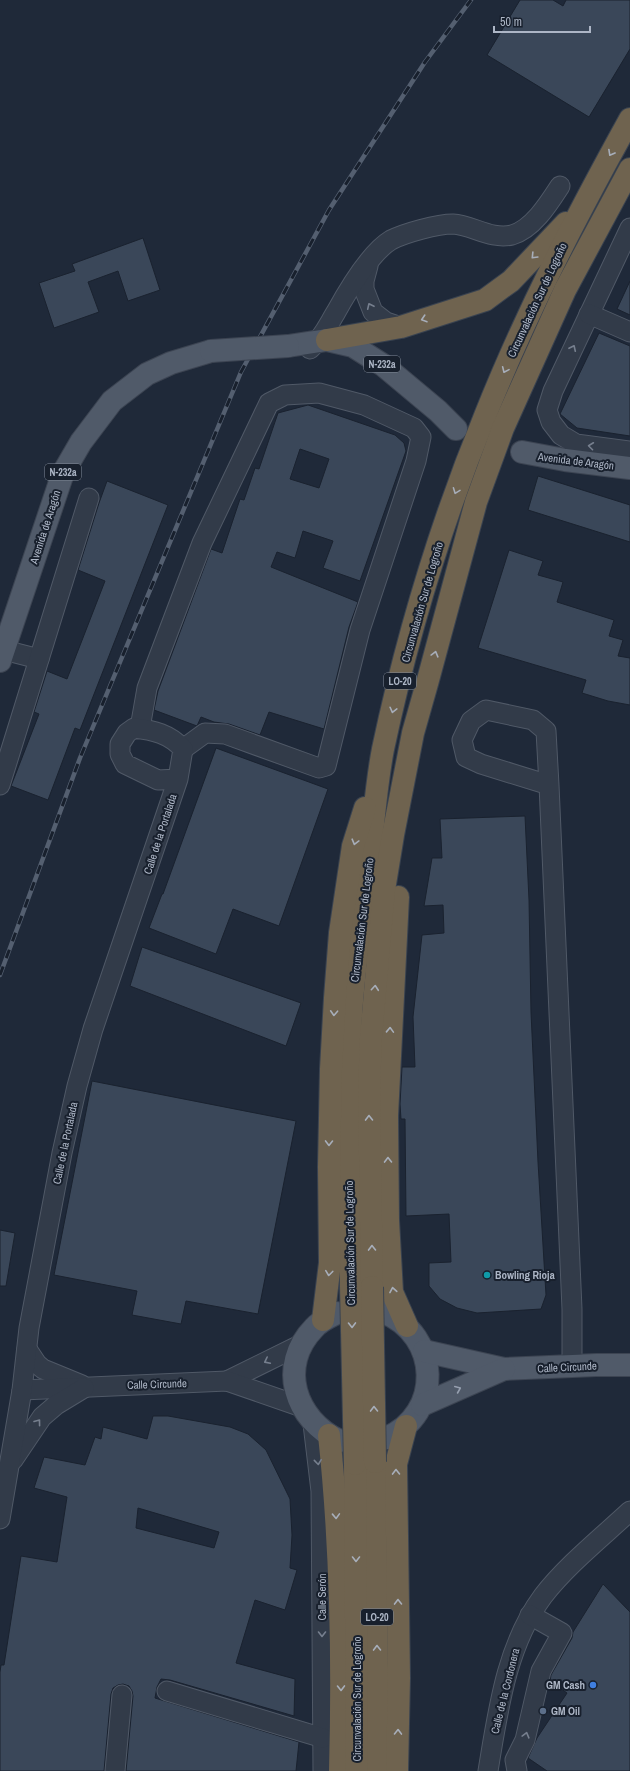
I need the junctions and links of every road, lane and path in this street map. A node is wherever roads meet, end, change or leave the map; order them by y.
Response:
1 (630, 119) edge
2 (630, 169) edge
3 (560, 186) dead end
4 (581, 208) junction
5 (630, 228) edge
6 (370, 260) junction
7 (589, 314) junction
8 (401, 327) junction
9 (630, 332) edge
10 (318, 344) junction
11 (425, 412) junction
12 (420, 435) junction
13 (630, 450) edge
14 (522, 452) dead end
15 (630, 468) edge
16 (89, 498) dead end
17 (3, 648) edge
18 (39, 659) junction
19 (428, 680) junction
20 (140, 728) junction
21 (6, 748) edge
22 (183, 749) junction
23 (383, 752) junction
24 (178, 779) junction
25 (0, 785) edge
26 (549, 785) junction
27 (383, 1312) dead end
28 (330, 1317) joint
29 (407, 1326) junction
30 (302, 1344) junction
31 (27, 1349) junction
32 (424, 1351) junction
33 (630, 1365) edge
34 (572, 1366) junction
35 (504, 1370) junction
36 (227, 1381) junction
37 (87, 1387) junction
38 (22, 1390) junction
39 (422, 1404) junction
40 (406, 1426) junction
41 (321, 1427) junction
42 (386, 1438) dead end
43 (365, 1463) junction
44 (9, 1467) junction
45 (630, 1511) edge
46 (0, 1518) edge
47 (530, 1615) junction
48 (167, 1691) dead end
49 (122, 1695) dead end
50 (323, 1738) junction
51 (115, 1771) edge
52 (323, 1771) edge
53 (340, 1771) edge
54 (357, 1771) edge
55 (378, 1771) edge
56 (397, 1771) edge
57 (488, 1771) edge
58 (517, 1771) edge

1 -> 4 highway, Circunvalación Sur de Logroño / LO-20
19 -> 2 highway, Circunvalación Sur de Logroño / LO-20
3 - 6 street
4 -> 8 highway
4 -> 23 highway, Circunvalación Sur de Logroño / LO-20
5 - 7 street
8 -> 6 street
6 - 10 street
7 - 9 street
13 -> 7 street
8 - 10 highway
10 - 11 main road, Avenida de Aragón / N-232a
10 - 11 main road, Avenida de Aragón / N-232a
10 - 17 main road, Avenida de Aragón / N-232a, bridge
11 - 12 street
12 - 20 street
12 - 22 street
14 - 15 main road, Avenida de Aragón
16 - 18 street
17 - 18 street
18 - 21 street
29 -> 19 highway
43 -> 19 highway, Circunvalación Sur de Logroño / LO-20, bridge
20 - 22 street
20 - 24 street, Calle de la Portalada
21 - 25 street
22 - 24 street, Calle de la Portalada
23 -> 28 highway
23 -> 43 highway, Circunvalación Sur de Logroño / LO-20, bridge
24 - 31 street, Calle de la Portalada
26 - 26 street
26 - 34 street
27 - 29 main road
28 - 30 main road
29 - 32 main road
30 -> 36 street, Calle Circunde
30 - 41 main road
31 - 37 street, Calle Circunde
31 - 38 street, Calle de la Portalada
32 - 35 main road, Calle Circunde
32 - 39 main road
33 - 34 main road, Calle Circunde
34 - 35 main road, Calle Circunde
39 -> 35 main road, Calle Circunde
36 - 37 street, Calle Circunde
36 - 41 street, Calle Circunde
37 - 38 street, Calle Circunde
44 -> 37 street, Calle Circunde
38 - 44 street, Calle de la Portalada
39 - 40 main road
40 - 42 main road
56 -> 40 highway
41 -> 50 street, Calle Serón
41 -> 53 highway
43 -> 54 highway, Circunvalación Sur de Logroño / LO-20
55 -> 43 highway, Circunvalación Sur de Logroño / LO-20
44 - 46 street, Calle de la Portalada
45 - 47 street, Calle de la Cordonera
47 - 57 street, Calle de la Cordonera
58 -> 47 street
48 - 50 street
49 - 51 street
50 - 52 street, Calle Serón

